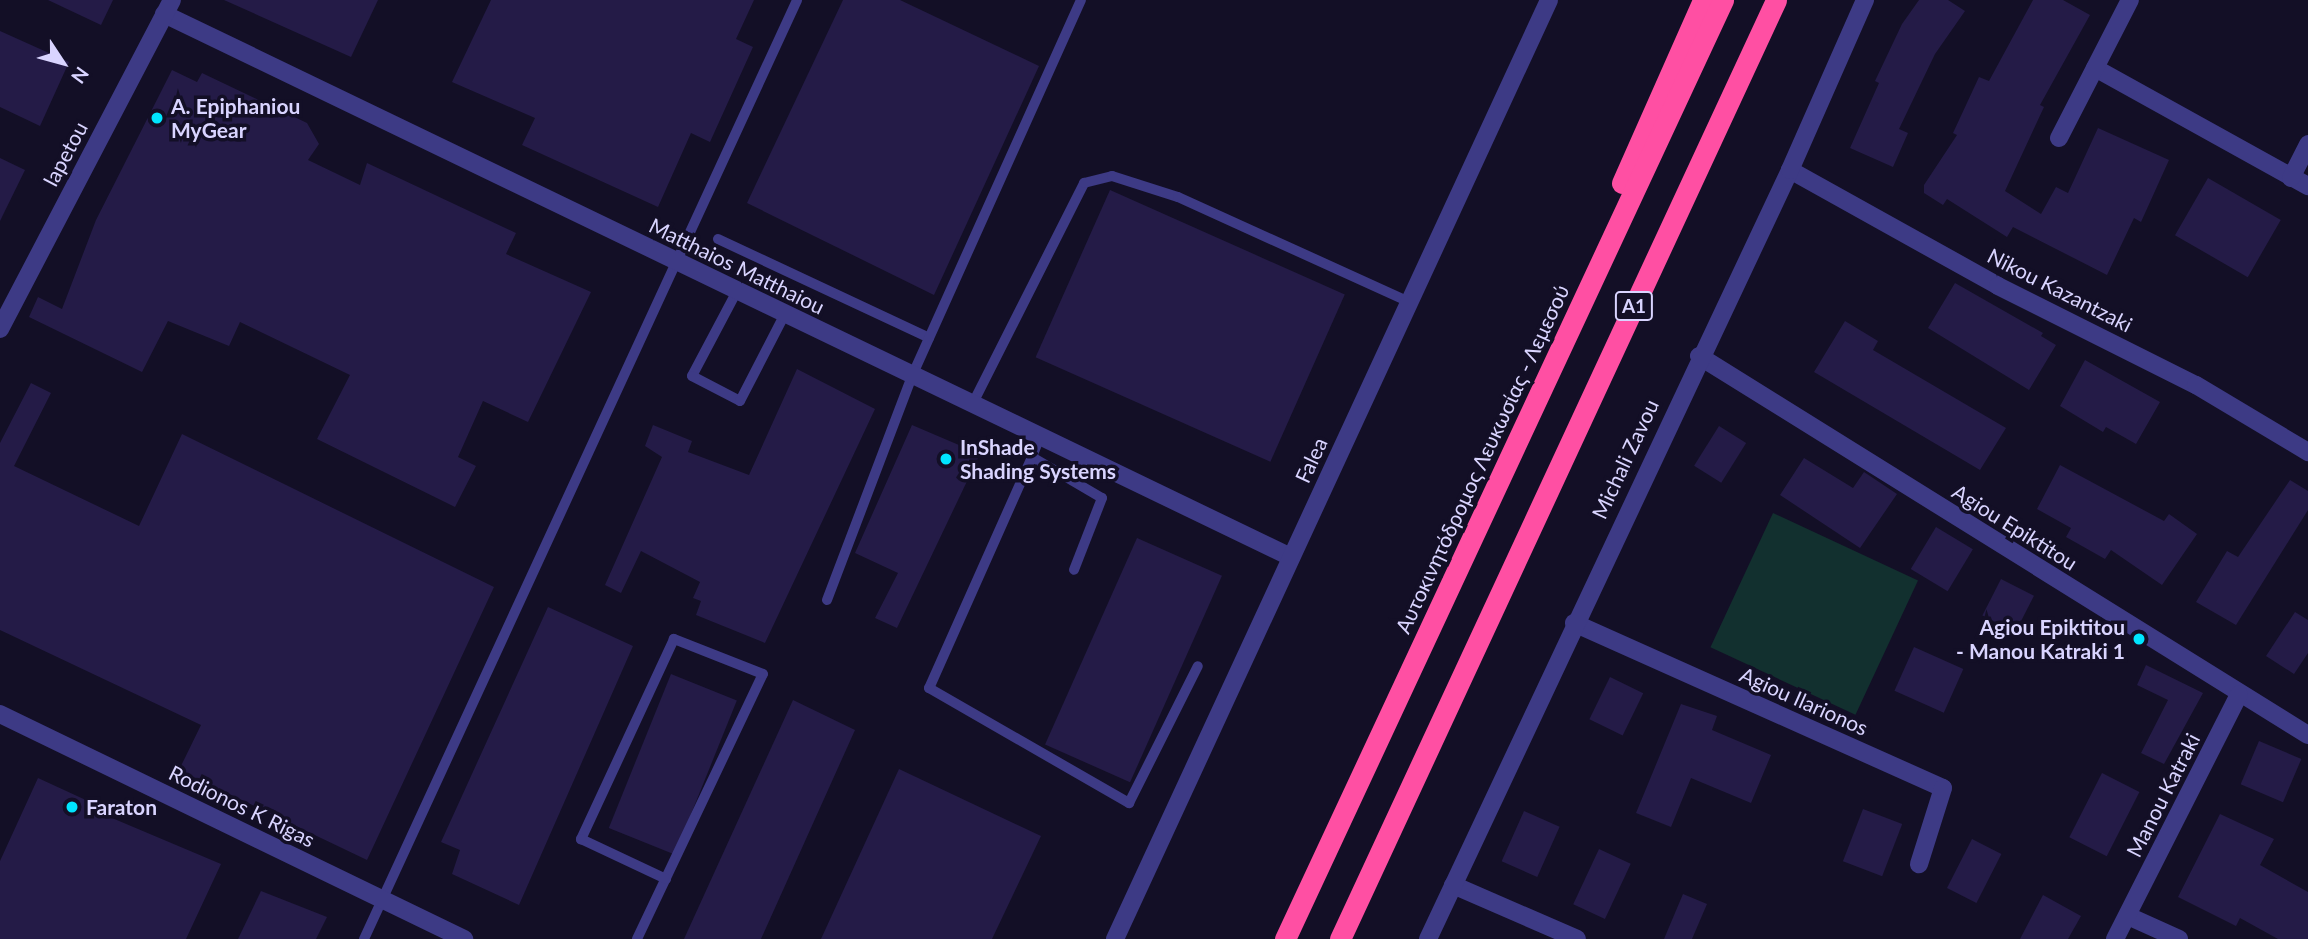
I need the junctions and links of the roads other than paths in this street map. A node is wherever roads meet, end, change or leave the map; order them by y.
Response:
1 (797, 0) edge
2 (1082, 0) edge
3 (1549, 0) edge
4 (1703, 0) edge
5 (1723, 0) edge
6 (1776, 0) edge
7 (1865, 0) edge
8 (2130, 0) edge
9 (168, 7) edge
10 (2095, 68) junction
11 (2059, 138) dead end
12 (2308, 144) edge
13 (1790, 170) junction
14 (2291, 178) junction
15 (2308, 186) edge
16 (718, 239) dead end
17 (678, 262) junction
18 (737, 291) junction
19 (1409, 302) junction
20 (785, 314) junction
21 (0, 329) edge
22 (929, 338) junction
23 (1699, 356) junction
24 (912, 376) junction
25 (972, 405) junction
26 (1525, 425) junction
27 (1040, 437) junction
28 (2308, 452) edge
29 (1032, 457) junction
30 (1291, 557) junction
31 (1074, 570) dead end
32 (827, 600) dead end
33 (1574, 623) junction
34 (1198, 666) dead end
35 (2239, 695) junction
36 (0, 715) edge
37 (2308, 735) edge
38 (1919, 864) dead end
39 (666, 879) junction
40 (1453, 885) junction
41 (383, 900) junction
42 (2128, 916) junction
43 (364, 939) edge
44 (464, 939) edge
45 (637, 939) edge
46 (1115, 939) edge
47 (1285, 939) edge
48 (1340, 939) edge
49 (1428, 939) edge
50 (1577, 939) edge
51 (2115, 939) edge
52 (2179, 939) edge

1 - 17 lane
2 - 22 lane
3 - 19 street, Falea
4 - 26 highway
5 - 26 highway, Αυτοκινητόδρομος Λευκωσίας - Λεμεσού / A1
6 - 48 highway, A1
7 - 13 street, Michali Zavou
8 - 10 street
9 - 17 street, Matthaios Matthaiou
9 - 21 street, Iapetou
10 - 11 street
10 - 14 street
12 - 14 street
13 - 23 street, Michali Zavou
13 - 28 street, Nikou Kazantzaki
14 - 15 street
16 - 22 lane
17 - 18 street, Matthaios Matthaiou
17 - 41 lane
18 - 20 street, Matthaios Matthaiou
18 - 20 lane
19 - 25 lane
19 - 30 street, Falea
20 - 24 street, Matthaios Matthaiou
22 - 24 lane
23 - 33 street, Michali Zavou
23 - 35 street, Agiou Epiktitou
24 - 25 street, Matthaios Matthaiou
24 - 32 lane
25 - 27 street, Matthaios Matthaiou
26 - 47 highway, Αυτοκινητόδρομος Λευκωσίας - Λεμεσού / A1
27 - 29 lane
27 - 30 street, Matthaios Matthaiou
29 - 31 lane
29 - 34 lane
30 - 46 street, Falea
33 - 38 street, Agiou Ilarionos
33 - 40 street, Michali Zavou
35 - 37 street, Agiou Epiktitou
35 - 42 street, Manou Katraki
36 - 41 street, Rodionos K Rigas
39 - 39 lane
39 - 45 lane
40 - 49 street, Michali Zavou
40 - 50 street
41 - 43 lane
41 - 44 street, Rodionos K Rigas
42 - 51 street, Manou Katraki
42 - 52 street

